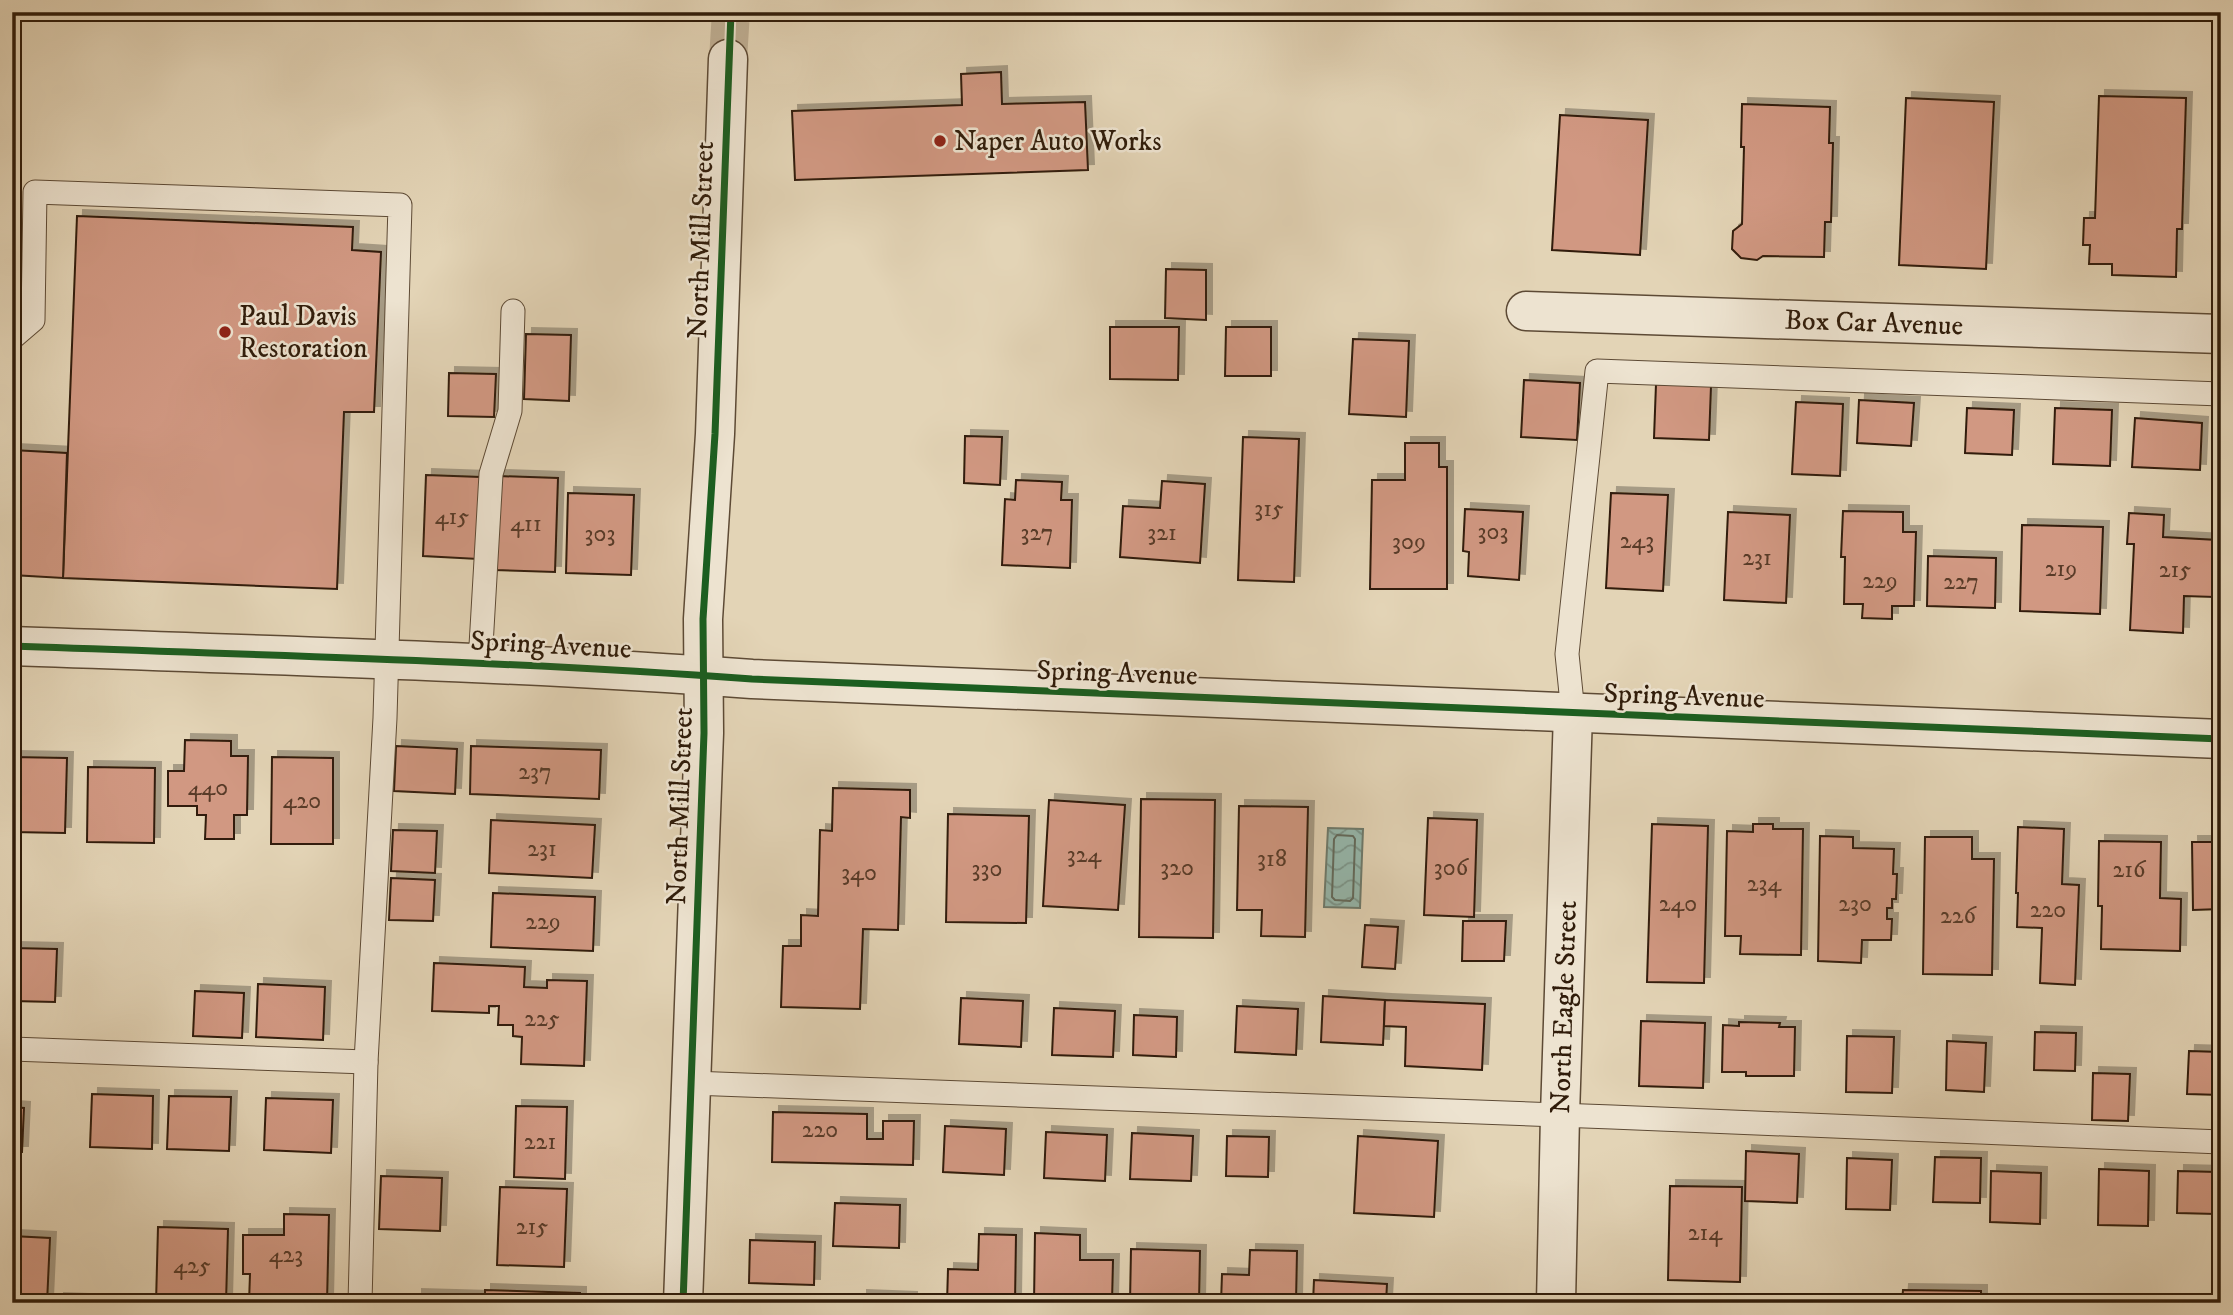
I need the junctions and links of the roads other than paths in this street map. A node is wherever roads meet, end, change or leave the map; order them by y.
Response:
1 (728, 60) tunnel mouth
2 (513, 311) dead end
3 (1526, 312) dead end
4 (2221, 334) edge
5 (12, 338) edge
6 (2221, 394) edge
7 (12, 646) edge
8 (387, 660) junction
9 (480, 663) junction
10 (704, 675) junction
11 (1573, 713) junction
12 (2221, 739) edge
13 (12, 1049) edge
14 (366, 1062) junction
15 (692, 1083) junction
16 (1560, 1115) junction
17 (2221, 1142) edge
18 (359, 1303) edge
19 (684, 1303) edge
20 (1556, 1303) edge

1 - 10 street, North Mill Street
2 - 9 lane
3 - 4 street, Box Car Avenue
5 - 8 lane
6 - 11 lane
7 - 8 street, Spring Avenue
8 - 9 street, Spring Avenue
8 - 14 lane
9 - 10 street, Spring Avenue
10 - 11 street, Spring Avenue
10 - 15 street, North Mill Street
11 - 12 street, Spring Avenue
11 - 16 street, North Eagle Street
13 - 14 lane
14 - 18 lane
15 - 16 lane
15 - 19 street, North Mill Street
16 - 17 lane
16 - 20 street, North Eagle Street

